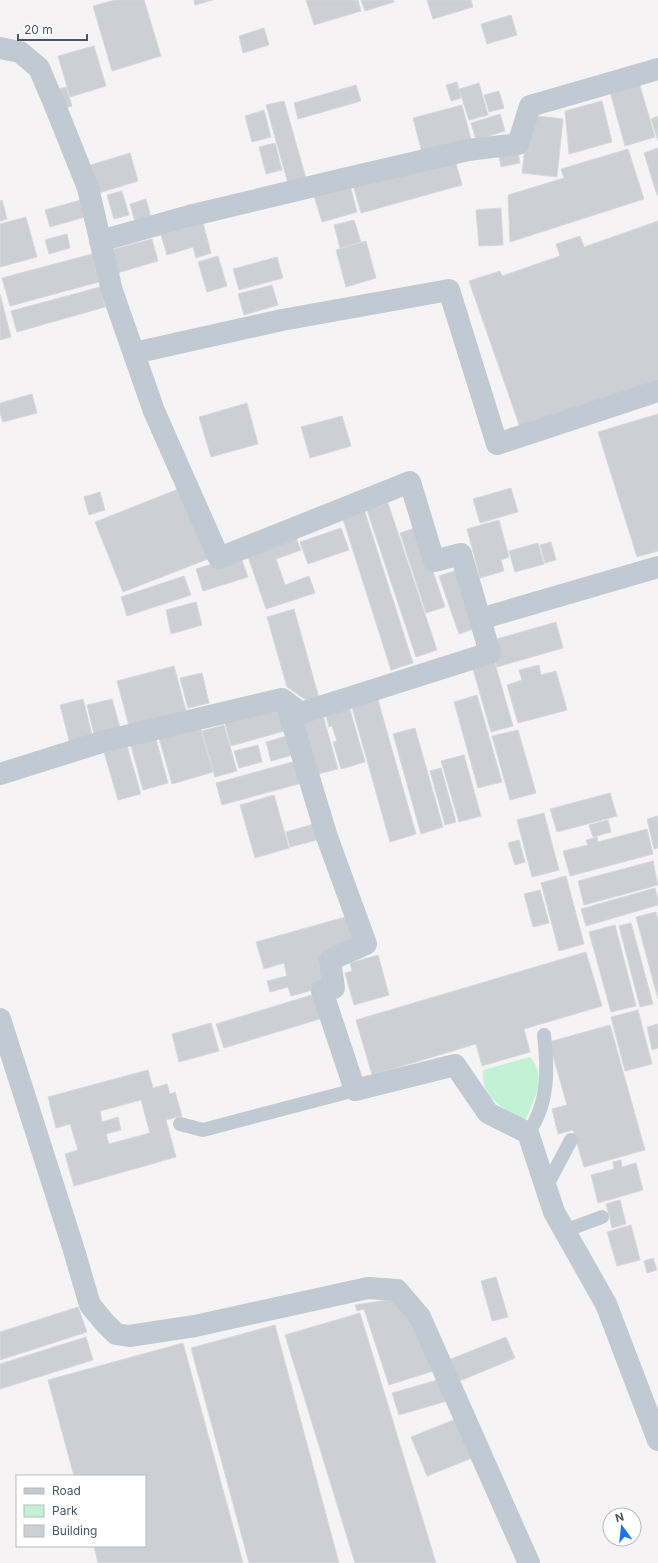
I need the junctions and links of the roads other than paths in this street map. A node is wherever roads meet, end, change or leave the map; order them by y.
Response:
1 (2, 43) edge
2 (658, 69) edge
3 (100, 241) junction
4 (134, 354) junction
5 (658, 391) edge
6 (658, 567) edge
7 (480, 619) junction
8 (286, 702) junction
9 (0, 774) edge
10 (0, 1019) edge
11 (544, 1035) dead end
12 (355, 1090) junction
13 (180, 1124) dead end
14 (528, 1133) junction
15 (571, 1140) dead end
16 (546, 1187) junction
17 (602, 1217) dead end
18 (564, 1231) junction
19 (658, 1440) edge
20 (530, 1563) edge

1 - 3 street
2 - 3 street
3 - 4 street
4 - 5 street
4 - 7 street
6 - 7 street
7 - 8 street
8 - 9 street
8 - 12 street
10 - 20 street
11 - 14 lane
12 - 13 lane
12 - 14 street
14 - 16 street
15 - 16 lane
16 - 18 street
17 - 18 lane
18 - 19 street

